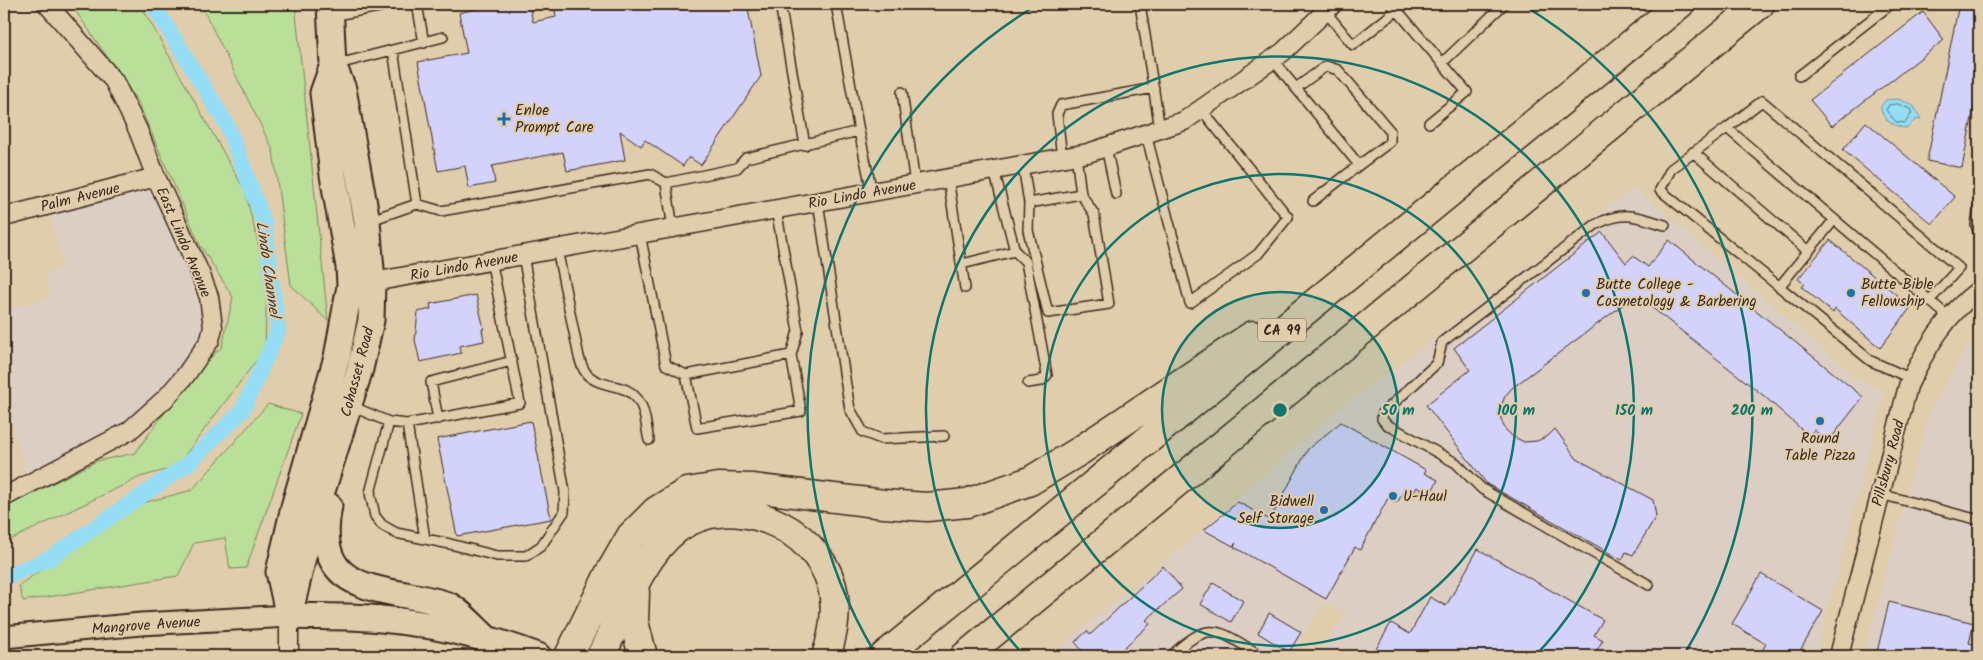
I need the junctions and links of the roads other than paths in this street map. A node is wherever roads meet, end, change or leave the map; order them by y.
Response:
1 (47, 4) edge
2 (395, 4) edge
3 (417, 4) edge
4 (780, 4) edge
5 (836, 4) edge
6 (1140, 4) edge
7 (1504, 4) edge
8 (1680, 4) edge
9 (1760, 4) edge
10 (1891, 4) edge
11 (1394, 7) edge
12 (1329, 8) edge
13 (331, 10) edge
14 (443, 37) dead end
15 (424, 43) junction
16 (393, 50) junction
17 (1272, 59) junction
18 (1442, 63) junction
19 (334, 65) junction
20 (1799, 76) dead end
21 (1154, 88) junction
22 (1296, 88) junction
23 (902, 92) dead end
24 (1201, 109) junction
25 (1429, 123) dead end
26 (1728, 128) junction
27 (859, 131) junction
28 (1153, 131) junction
29 (805, 145) junction
30 (1106, 147) junction
31 (1693, 152) junction
32 (1069, 156) junction
33 (1023, 165) junction
34 (1359, 165) junction
35 (994, 170) junction
36 (156, 176) junction
37 (948, 178) junction
38 (666, 183) junction
39 (915, 184) junction
40 (872, 192) junction
41 (1081, 194) junction
42 (1116, 194) dead end
43 (1313, 201) dead end
44 (818, 202) junction
45 (1029, 202) junction
46 (417, 204) junction
47 (1979, 206) edge
48 (776, 209) junction
49 (4, 217) edge
50 (1834, 220) junction
51 (367, 221) junction
52 (1665, 225) dead end
53 (673, 228) junction
54 (640, 234) junction
55 (1979, 235) edge
56 (557, 249) junction
57 (1015, 251) junction
58 (1808, 251) junction
59 (523, 255) junction
60 (492, 260) junction
61 (962, 264) junction
62 (1040, 276) junction
63 (1030, 278) junction
64 (361, 284) junction
65 (1778, 286) junction
66 (966, 288) dead end
67 (1979, 290) edge
68 (1929, 301) junction
69 (1300, 316) junction
70 (1950, 318) junction
71 (791, 355) junction
72 (512, 361) junction
73 (686, 375) junction
74 (1912, 379) junction
75 (1028, 383) dead end
76 (350, 406) junction
77 (438, 419) junction
78 (389, 422) junction
79 (407, 424) junction
80 (944, 436) dead end
81 (649, 440) dead end
82 (334, 451) junction
83 (1880, 494) junction
84 (4, 496) edge
85 (1979, 520) edge
86 (425, 539) junction
87 (1649, 585) dead end
88 (635, 586) junction
89 (1022, 610) junction
90 (289, 616) junction
91 (4, 637) edge
92 (485, 637) junction
93 (290, 656) edge
94 (538, 656) edge
95 (569, 656) edge
96 (601, 656) edge
97 (644, 656) edge
98 (826, 656) edge
99 (884, 656) edge
100 (965, 656) edge
101 (984, 656) edge
102 (1171, 656) edge
103 (1262, 656) edge
104 (1839, 656) edge

1 - 36 street, East Lindo Avenue
2 - 13 lane
3 - 15 lane
4 - 29 lane
5 - 27 lane
6 - 21 lane
7 - 18 lane
8 - 69 highway, CA 99
9 - 89 highway
10 - 20 lane
11 - 12 lane
11 - 18 lane
12 - 17 street, Rio Lindo Avenue
13 - 19 main road, Cohasset Road
14 - 15 lane
15 - 16 lane
16 - 19 lane
16 - 46 lane
17 - 22 lane
17 - 24 street, Rio Lindo Avenue
18 - 25 lane
19 - 51 main road, Cohasset Road
19 - 64 main road, Cohasset Road
21 - 28 lane
21 - 32 lane
22 - 34 lane
22 - 34 lane
23 - 39 lane
24 - 28 street, Rio Lindo Avenue
24 - 28 lane
26 - 31 lane
26 - 50 lane
26 - 68 lane
27 - 29 lane
27 - 40 lane
28 - 30 street, Rio Lindo Avenue
29 - 38 lane
30 - 32 street, Rio Lindo Avenue
30 - 42 lane
31 - 58 lane
31 - 65 lane
32 - 33 street, Rio Lindo Avenue
32 - 41 lane
33 - 35 street, Rio Lindo Avenue
33 - 45 lane
34 - 43 lane
35 - 37 street, Rio Lindo Avenue
35 - 57 lane
36 - 49 street, Palm Avenue
36 - 84 street, East Lindo Avenue
37 - 39 street, Rio Lindo Avenue
37 - 61 lane
38 - 46 lane
38 - 53 lane
39 - 40 street, Rio Lindo Avenue
40 - 44 street, Rio Lindo Avenue
41 - 45 lane
41 - 62 lane
44 - 48 street, Rio Lindo Avenue
44 - 80 lane
45 - 62 lane
46 - 51 lane
47 - 55 lane
48 - 53 street, Rio Lindo Avenue
48 - 71 lane
50 - 58 lane
50 - 68 lane
51 - 64 main road, Cohasset Road
52 - 87 lane
53 - 54 street, Rio Lindo Avenue
54 - 56 street, Rio Lindo Avenue
54 - 73 lane
56 - 59 street, Rio Lindo Avenue
56 - 81 lane
57 - 61 lane
57 - 63 lane
58 - 65 lane
59 - 60 street, Rio Lindo Avenue
59 - 86 lane
60 - 64 street, Rio Lindo Avenue
60 - 72 lane
61 - 66 lane
62 - 63 lane
63 - 75 lane
64 - 76 main road, Cohasset Road
64 - 90 main road, Cohasset Road
65 - 74 lane
67 - 70 street, Pillsbury Road
68 - 70 lane
69 - 95 highway
69 - 99 highway, CA 99
70 - 74 street, Pillsbury Road
71 - 73 lane
71 - 73 lane
72 - 77 lane
72 - 77 lane
74 - 83 street, Pillsbury Road
76 - 78 lane
76 - 82 main road, Cohasset Road
77 - 79 lane
78 - 79 lane
78 - 86 lane
79 - 86 lane
82 - 90 main road, Cohasset Road
82 - 92 main road
83 - 85 lane
83 - 104 street, Pillsbury Road
88 - 96 highway
88 - 97 highway
88 - 98 highway
89 - 100 highway
89 - 101 highway
90 - 91 street, Mangrove Avenue
90 - 92 main road
90 - 93 street
92 - 94 main road
102 - 103 lane

